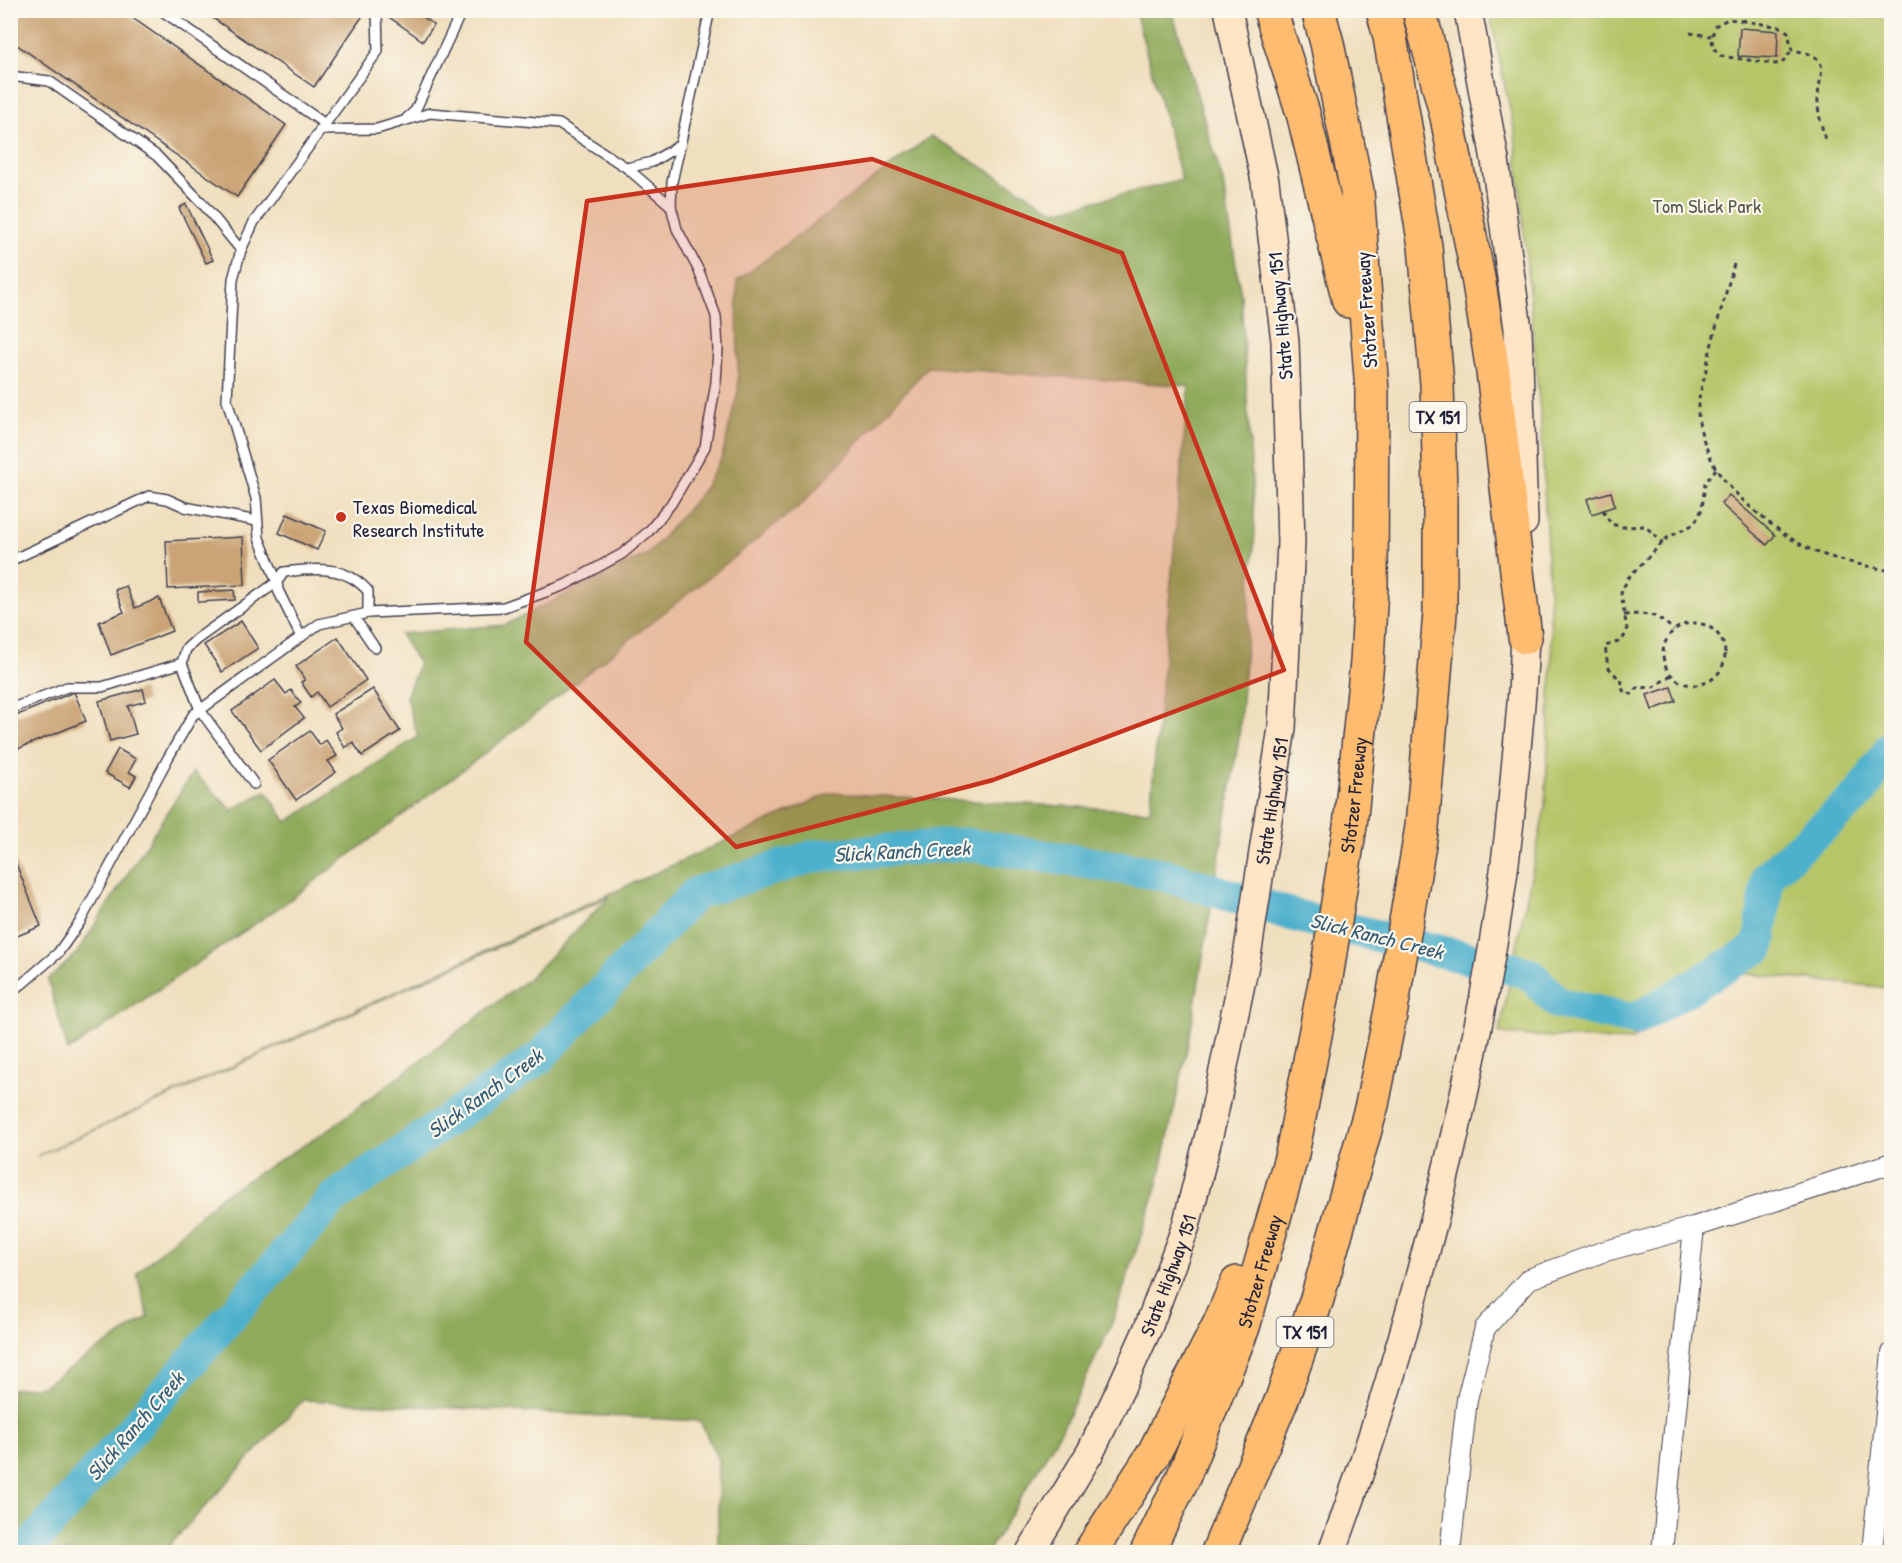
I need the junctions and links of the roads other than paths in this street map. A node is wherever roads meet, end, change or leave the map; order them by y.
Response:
1 (161, 10) edge
2 (377, 10) edge
3 (462, 10) edge
4 (710, 10) edge
5 (1228, 10) edge
6 (1270, 10) edge
7 (1318, 10) edge
8 (1383, 10) edge
9 (1419, 10) edge
10 (1468, 10) edge
11 (10, 76) edge
12 (400, 123) junction
13 (323, 127) junction
14 (680, 145) junction
15 (627, 168) junction
16 (671, 206) junction
17 (241, 250) junction
18 (1372, 391) junction
19 (258, 521) junction
20 (10, 561) edge
21 (277, 582) junction
22 (368, 613) junction
23 (354, 616) junction
24 (301, 637) junction
25 (1525, 637) junction
26 (375, 648) dead end
27 (182, 663) junction
28 (10, 709) edge
29 (200, 710) junction
30 (254, 784) dead end
31 (10, 992) edge
32 (1292, 1154) junction
33 (1892, 1162) edge
34 (1694, 1227) junction
35 (1892, 1353) edge
36 (1030, 1552) edge
37 (1090, 1552) edge
38 (1147, 1552) edge
39 (1218, 1552) edge
40 (1332, 1552) edge
41 (1450, 1552) edge
42 (1662, 1552) edge
43 (1872, 1552) edge

1 - 13 lane
2 - 13 lane
3 - 12 lane
4 - 14 lane
5 - 36 main road, State Highway 151
6 - 18 highway
7 - 18 highway, Stotzer Freeway / TX 151
8 - 39 highway, TX 151
9 - 25 highway
10 - 25 main road
11 - 17 lane
12 - 13 lane
12 - 15 lane
13 - 17 lane
14 - 15 lane
14 - 16 lane
15 - 16 lane
16 - 22 lane
17 - 19 lane
18 - 32 highway, Stotzer Freeway / TX 151
19 - 20 lane
19 - 21 lane
21 - 22 lane
21 - 24 lane
21 - 27 lane
22 - 23 lane
23 - 24 lane
23 - 26 lane
24 - 29 lane
25 - 40 main road
27 - 28 lane
27 - 29 lane
29 - 30 lane
29 - 31 lane
32 - 37 highway
32 - 38 highway, Stotzer Freeway / TX 151
33 - 34 street
34 - 41 street
34 - 42 street
35 - 43 street

